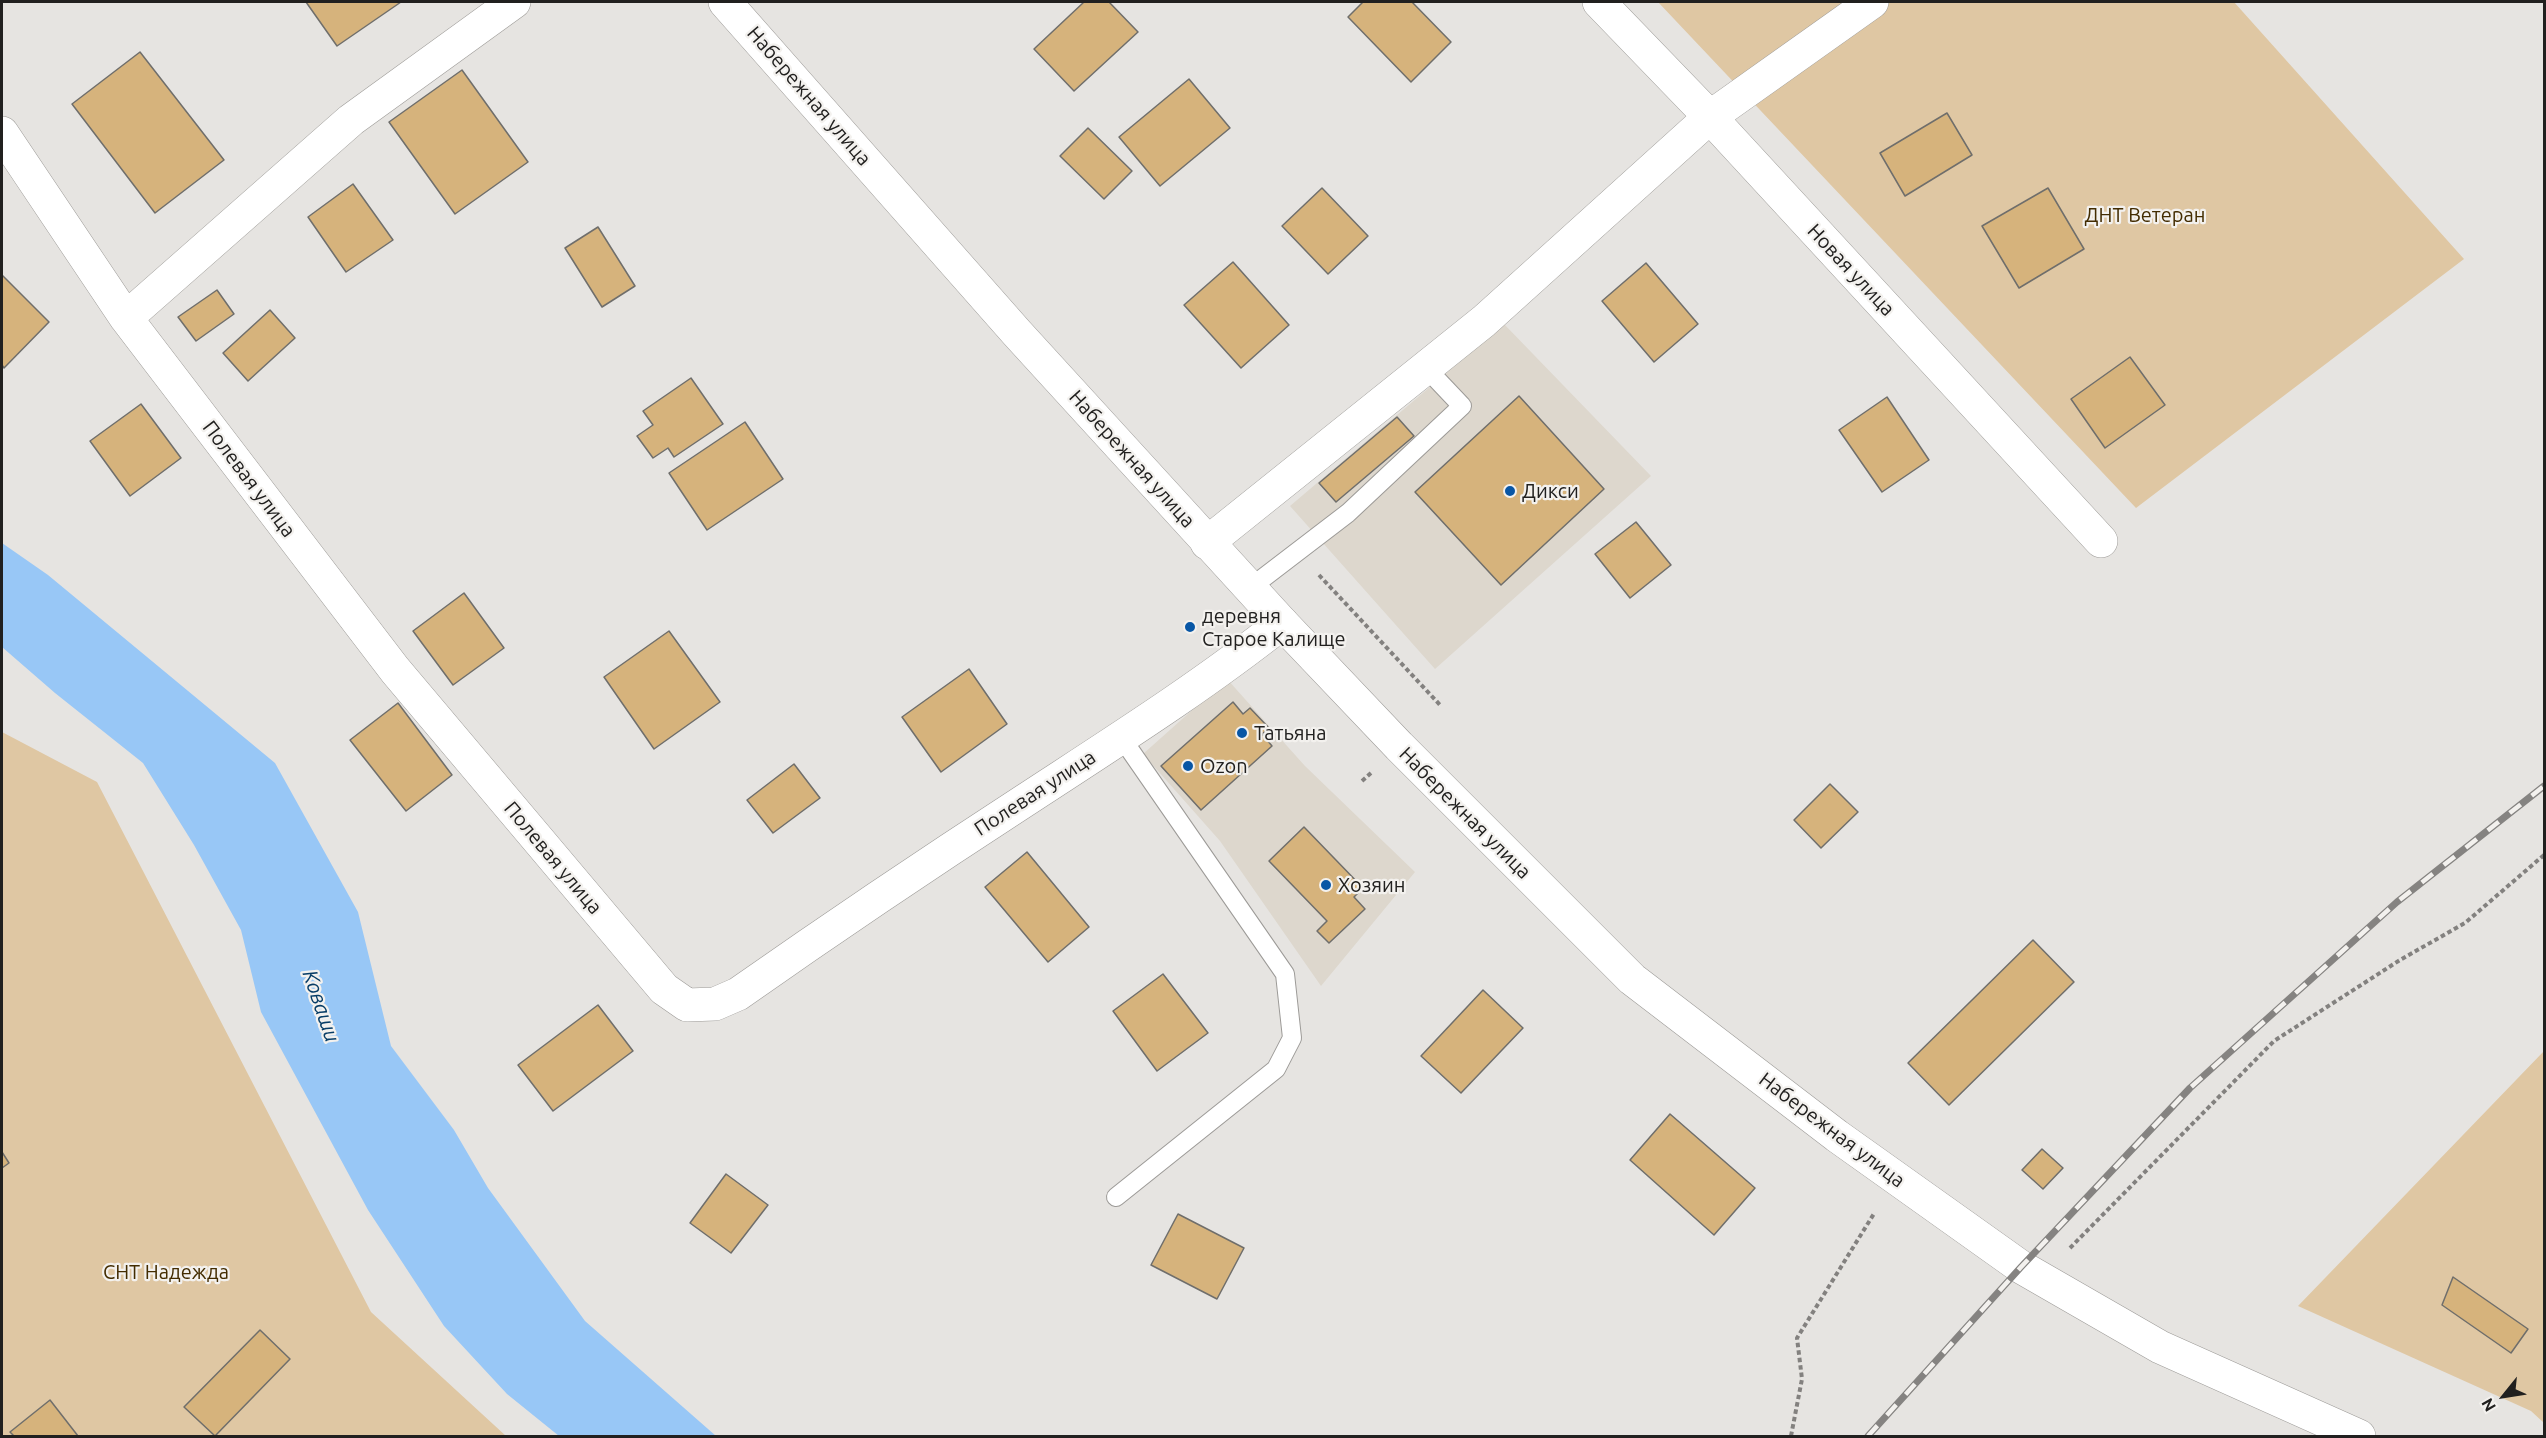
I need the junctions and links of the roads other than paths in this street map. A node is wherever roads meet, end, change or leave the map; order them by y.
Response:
1 (514, 2) edge
2 (725, 2) edge
3 (1599, 2) edge
4 (1872, 2) edge
5 (1710, 117) junction
6 (2, 133) edge
7 (126, 318) junction
8 (1426, 368) junction
9 (2101, 541) dead end
10 (1207, 543) junction
11 (1250, 588) junction
12 (1282, 623) junction
13 (1121, 737) junction
14 (1116, 1197) dead end
15 (2359, 1437) edge

1 - 7 street
2 - 10 street, Набережная улица
3 - 5 street, Новая улица
4 - 5 street
5 - 8 street
5 - 9 street, Новая улица
6 - 7 street, Полевая улица
7 - 13 street, Полевая улица
8 - 10 street
8 - 11 lane
10 - 11 street, Набережная улица
11 - 12 street, Набережная улица
12 - 13 street, Полевая улица
12 - 15 street, Набережная улица
13 - 14 lane

